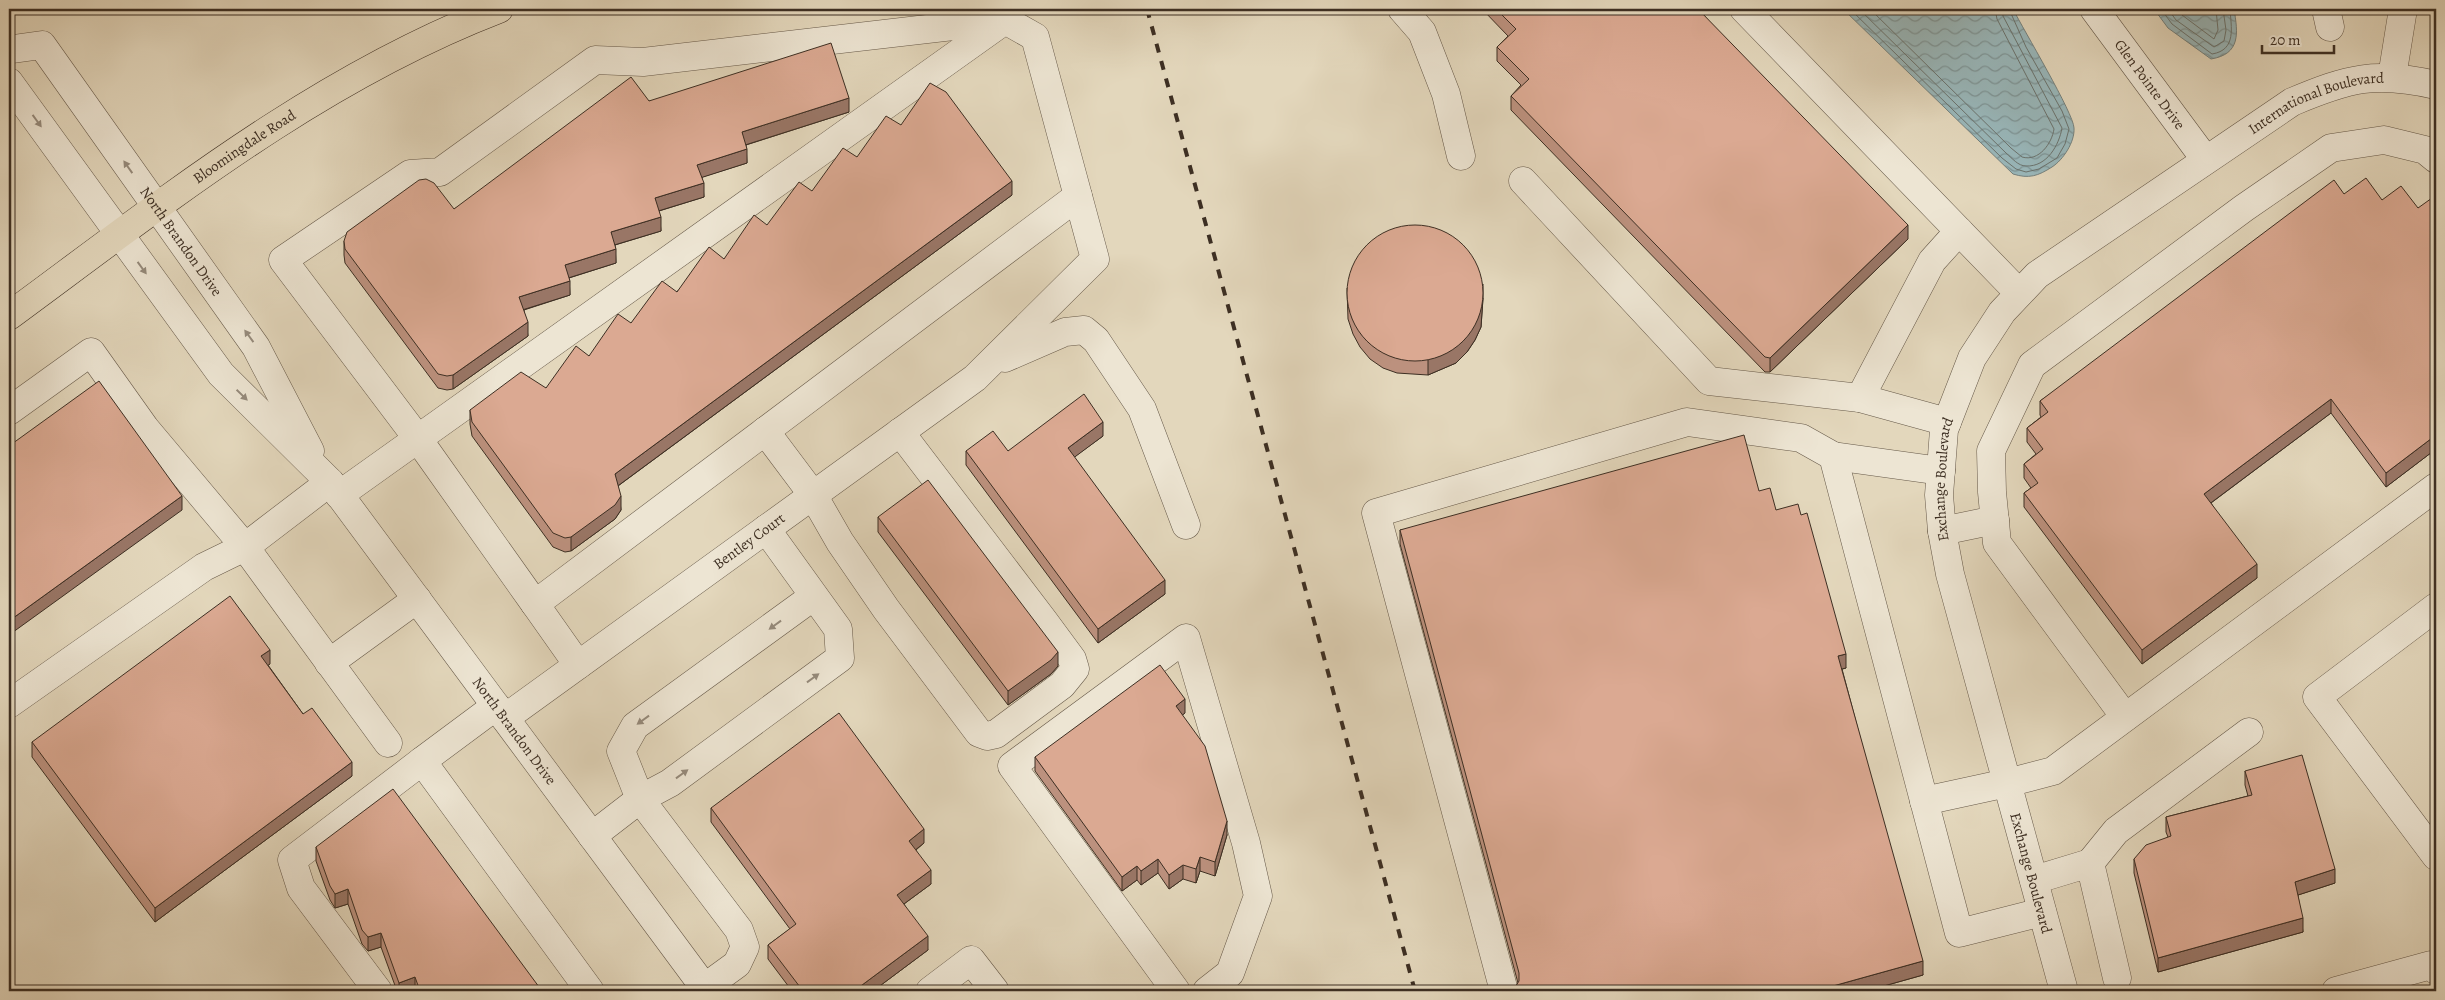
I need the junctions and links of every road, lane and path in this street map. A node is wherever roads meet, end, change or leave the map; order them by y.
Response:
1 (499, 9) edge
2 (1402, 9) edge
3 (1744, 9) edge
4 (2094, 9) edge
5 (2403, 9) edge
6 (1005, 20) junction
7 (10, 50) edge
8 (2392, 77) junction
9 (9, 82) edge
10 (2436, 85) edge
11 (1461, 156) dead end
12 (2205, 159) junction
13 (2436, 159) edge
14 (1523, 181) dead end
15 (1078, 196) junction
16 (156, 207) junction
17 (1959, 231) junction
18 (118, 235) junction
19 (2019, 293) junction
20 (9, 316) edge
21 (992, 363) junction
22 (1860, 398) junction
23 (9, 411) edge
24 (1947, 422) junction
25 (765, 431) junction
26 (900, 432) junction
27 (418, 439) junction
28 (1833, 456) junction
29 (1941, 471) junction
30 (330, 483) junction
31 (2436, 487) edge
32 (813, 495) junction
33 (1994, 520) junction
34 (1186, 525) dead end
35 (766, 529) junction
36 (1942, 531) junction
37 (244, 547) junction
38 (814, 596) junction
39 (417, 599) junction
40 (536, 604) junction
41 (2436, 607) edge
42 (329, 662) junction
43 (578, 665) junction
44 (9, 704) edge
45 (500, 712) junction
46 (2125, 717) junction
47 (2248, 732) dead end
48 (388, 743) dead end
49 (422, 761) junction
50 (2007, 783) junction
51 (640, 799) junction
52 (1924, 801) junction
53 (592, 836) junction
54 (2436, 856) edge
55 (2090, 863) junction
56 (2034, 880) junction
57 (2042, 912) junction
58 (2436, 970) edge
59 (2117, 978) dead end
60 (706, 990) edge
61 (378, 991) edge
62 (590, 991) edge
63 (930, 991) edge
64 (995, 991) edge
65 (1176, 991) edge
66 (1206, 991) edge
67 (1504, 991) edge
68 (2064, 991) edge
69 (2336, 991) edge

1 - 16 main road, Bloomingdale Road
2 - 11 street
3 - 17 street
4 - 12 street, Glen Pointe Drive
5 - 8 street
6 - 15 street
6 - 27 street
6 - 27 street
16 -> 7 street, North Brandon Drive
8 - 10 street, International Boulevard
8 - 12 street, International Boulevard
9 -> 18 street, North Brandon Drive
12 - 19 street, Exchange Boulevard
13 - 33 street
14 - 22 street
15 - 21 street
15 - 25 street
16 - 18 main road, Bloomingdale Road
30 -> 16 street, North Brandon Drive
17 - 19 street
17 - 22 street
18 - 20 main road, Bloomingdale Road
18 -> 30 street, North Brandon Drive
19 - 24 street, Exchange Boulevard
21 - 26 street, Bentley Court
21 - 34 street
22 - 24 street
23 - 37 street
24 - 29 street, Exchange Boulevard
25 - 32 street
25 - 40 street
26 - 32 street, Bentley Court
26 - 32 street
27 - 30 street
27 - 40 street
28 - 29 street
28 - 52 street
28 - 67 street
29 - 36 street, Exchange Boulevard
30 - 37 street
30 - 39 street, North Brandon Drive
31 - 46 street
32 - 35 street, Bentley Court
33 - 36 street
33 - 46 street
35 - 38 street
35 - 43 street, Bentley Court
36 - 50 street, Exchange Boulevard
37 - 42 street
37 - 44 street
38 -> 51 street
51 -> 38 street
39 - 42 street
39 - 45 street, North Brandon Drive
40 - 43 street
41 - 54 street
42 - 48 street
43 - 45 street, Bentley Court
45 - 49 street, Bentley Court
45 - 53 street, North Brandon Drive
46 - 50 street
47 - 55 street
49 - 61 street, Bentley Court
49 - 62 street
50 - 52 street
50 - 56 street, Exchange Boulevard
51 - 53 street
51 - 60 street
52 - 57 street
53 - 60 street, North Brandon Drive
55 - 56 street
55 - 59 street
56 - 57 street, Exchange Boulevard
57 - 68 street, Exchange Boulevard
58 - 69 street
63 - 64 street
65 - 66 street

